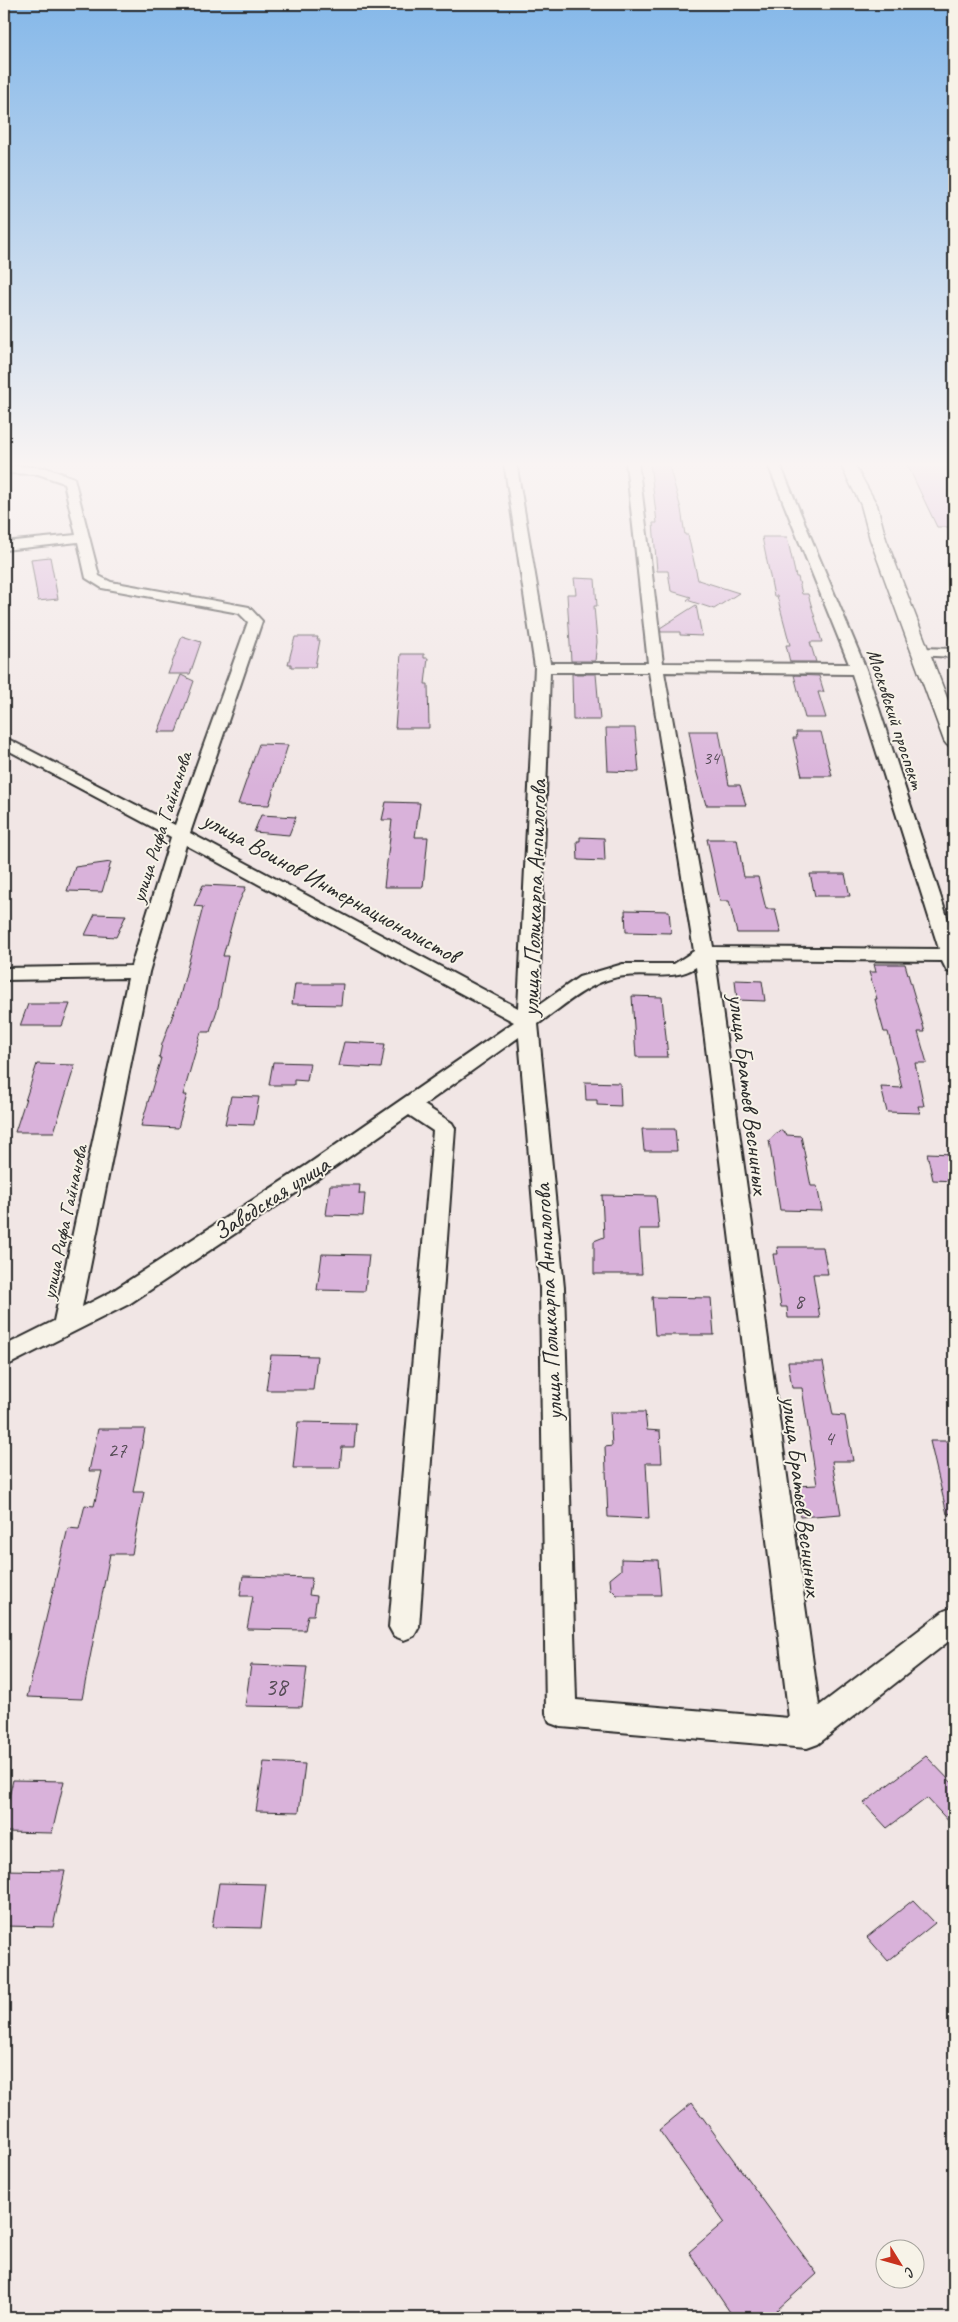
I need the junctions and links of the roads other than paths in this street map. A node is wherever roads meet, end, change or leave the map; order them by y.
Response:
1 (92, 570) edge
2 (527, 570) edge
3 (645, 570) edge
4 (817, 570) edge
5 (890, 570) edge
6 (921, 652) junction
7 (954, 652) edge
8 (543, 667) junction
9 (656, 668) junction
10 (858, 669) junction
11 (954, 741) edge
12 (4, 742) edge
13 (181, 833) junction
14 (704, 953) junction
15 (952, 961) edge
16 (139, 972) junction
17 (4, 974) edge
18 (528, 1021) junction
19 (409, 1105) junction
20 (65, 1327) junction
21 (4, 1357) edge
22 (954, 1620) edge
23 (404, 1627) dead end
24 (807, 1734) junction

1 - 13 street, улица Рифа Гайнанова
2 - 8 street, улица Поликарпа Анпилогова
3 - 9 street, улица Братьев Весниных
4 - 10 street, Московский проспект
5 - 6 main road, Московский проспект
6 - 7 street
6 - 11 main road, Московский проспект
8 - 9 street
8 - 18 street, улица Поликарпа Анпилогова
9 - 10 street
9 - 14 street, улица Братьев Весниных
10 - 15 street, Московский проспект
12 - 13 street, улица Воинов Интернационалистов
13 - 16 street, улица Рифа Гайнанова
13 - 18 street, улица Воинов Интернационалистов
14 - 15 street
14 - 18 street, Заводская улица
14 - 24 street, улица Братьев Весниных
16 - 17 street
16 - 20 street, улица Рифа Гайнанова
18 - 19 street, Заводская улица
18 - 24 street, улица Поликарпа Анпилогова
19 - 20 street, Заводская улица
19 - 23 street
20 - 21 street, Заводская улица
22 - 24 street

